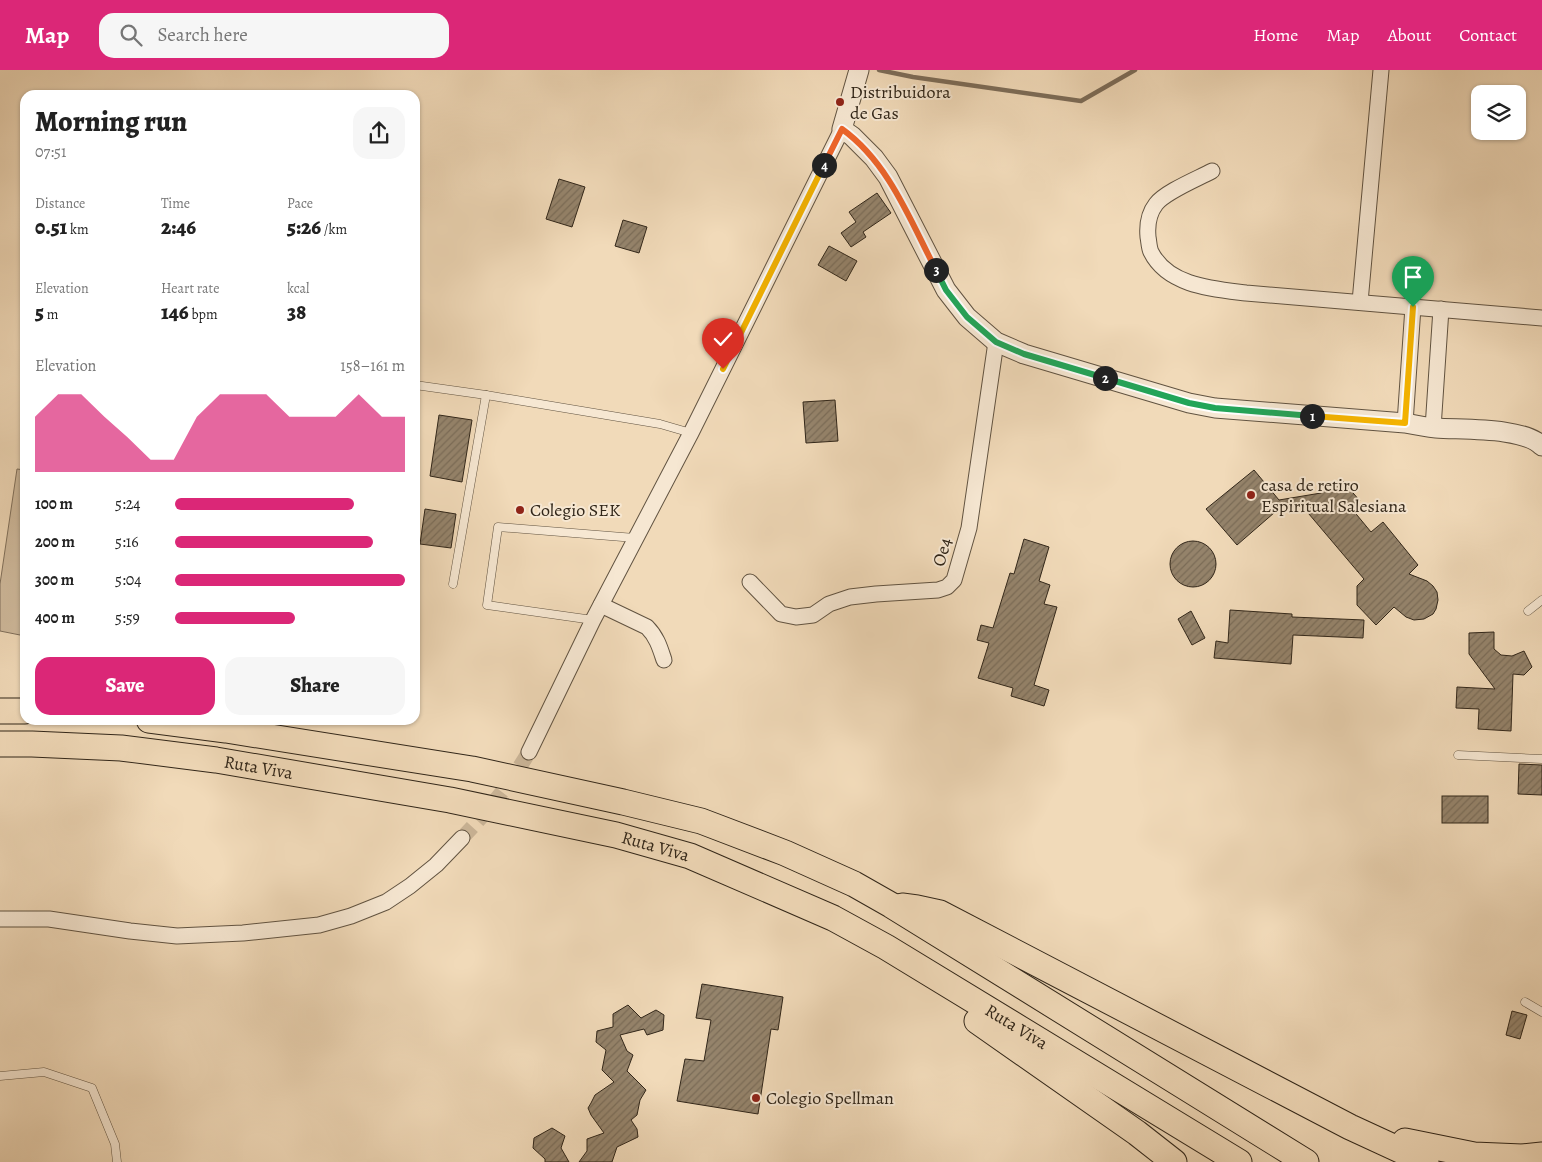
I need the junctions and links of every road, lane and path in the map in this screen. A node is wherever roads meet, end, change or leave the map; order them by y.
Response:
1 (859, 70) edge
2 (1382, 70) edge
3 (842, 129) junction
4 (1212, 171) dead end
5 (1360, 302) junction
6 (1413, 307) junction
7 (1441, 309) junction
8 (1542, 318) edge
9 (996, 342) junction
10 (1408, 372) junction
11 (1436, 373) junction
12 (420, 387) edge
13 (486, 395) junction
14 (1405, 423) junction
15 (1432, 428) junction
16 (691, 433) junction
17 (1542, 446) edge
18 (635, 538) junction
19 (750, 582) dead end
20 (454, 584) dead end
21 (1542, 600) edge
22 (601, 605) junction
23 (1528, 610) dead end
24 (593, 620) junction
25 (664, 660) dead end
26 (0, 711) edge
27 (20, 711) edge
28 (188, 725) edge
29 (0, 744) edge
30 (528, 752) tunnel mouth
31 (1458, 755) dead end
32 (1542, 758) edge
33 (462, 838) tunnel mouth
34 (760, 887) junction
35 (891, 905) junction
36 (0, 919) edge
37 (1525, 1002) dead end
38 (1542, 1012) edge
39 (0, 1076) edge
40 (1350, 1127) junction
41 (1542, 1155) edge
42 (117, 1162) edge
43 (1174, 1162) edge
44 (1239, 1162) edge
45 (1306, 1162) edge
46 (1426, 1162) edge

1 - 3 street
2 - 5 street
3 - 9 street
3 - 16 street
4 - 5 street
5 - 6 street
6 - 7 street
6 - 10 street
7 - 8 street
7 - 11 street
9 - 14 street
9 - 19 street, Oe4
10 - 11 street
10 - 14 street
11 - 15 street
12 - 13 lane
13 - 16 lane
13 - 20 lane
14 - 15 street
15 - 17 street
16 - 18 street
18 - 22 street
18 - 24 lane
21 - 23 lane
22 - 24 street
22 - 25 street
24 - 30 street
26 - 27 highway
28 - 35 highway, Ruta Viva
29 - 34 highway, Ruta Viva
31 - 32 lane
33 - 36 street
34 - 43 highway
34 - 44 highway, Ruta Viva
35 - 40 highway
35 - 45 highway, Ruta Viva
37 - 38 lane
39 - 42 lane
40 - 41 highway
40 - 46 highway

